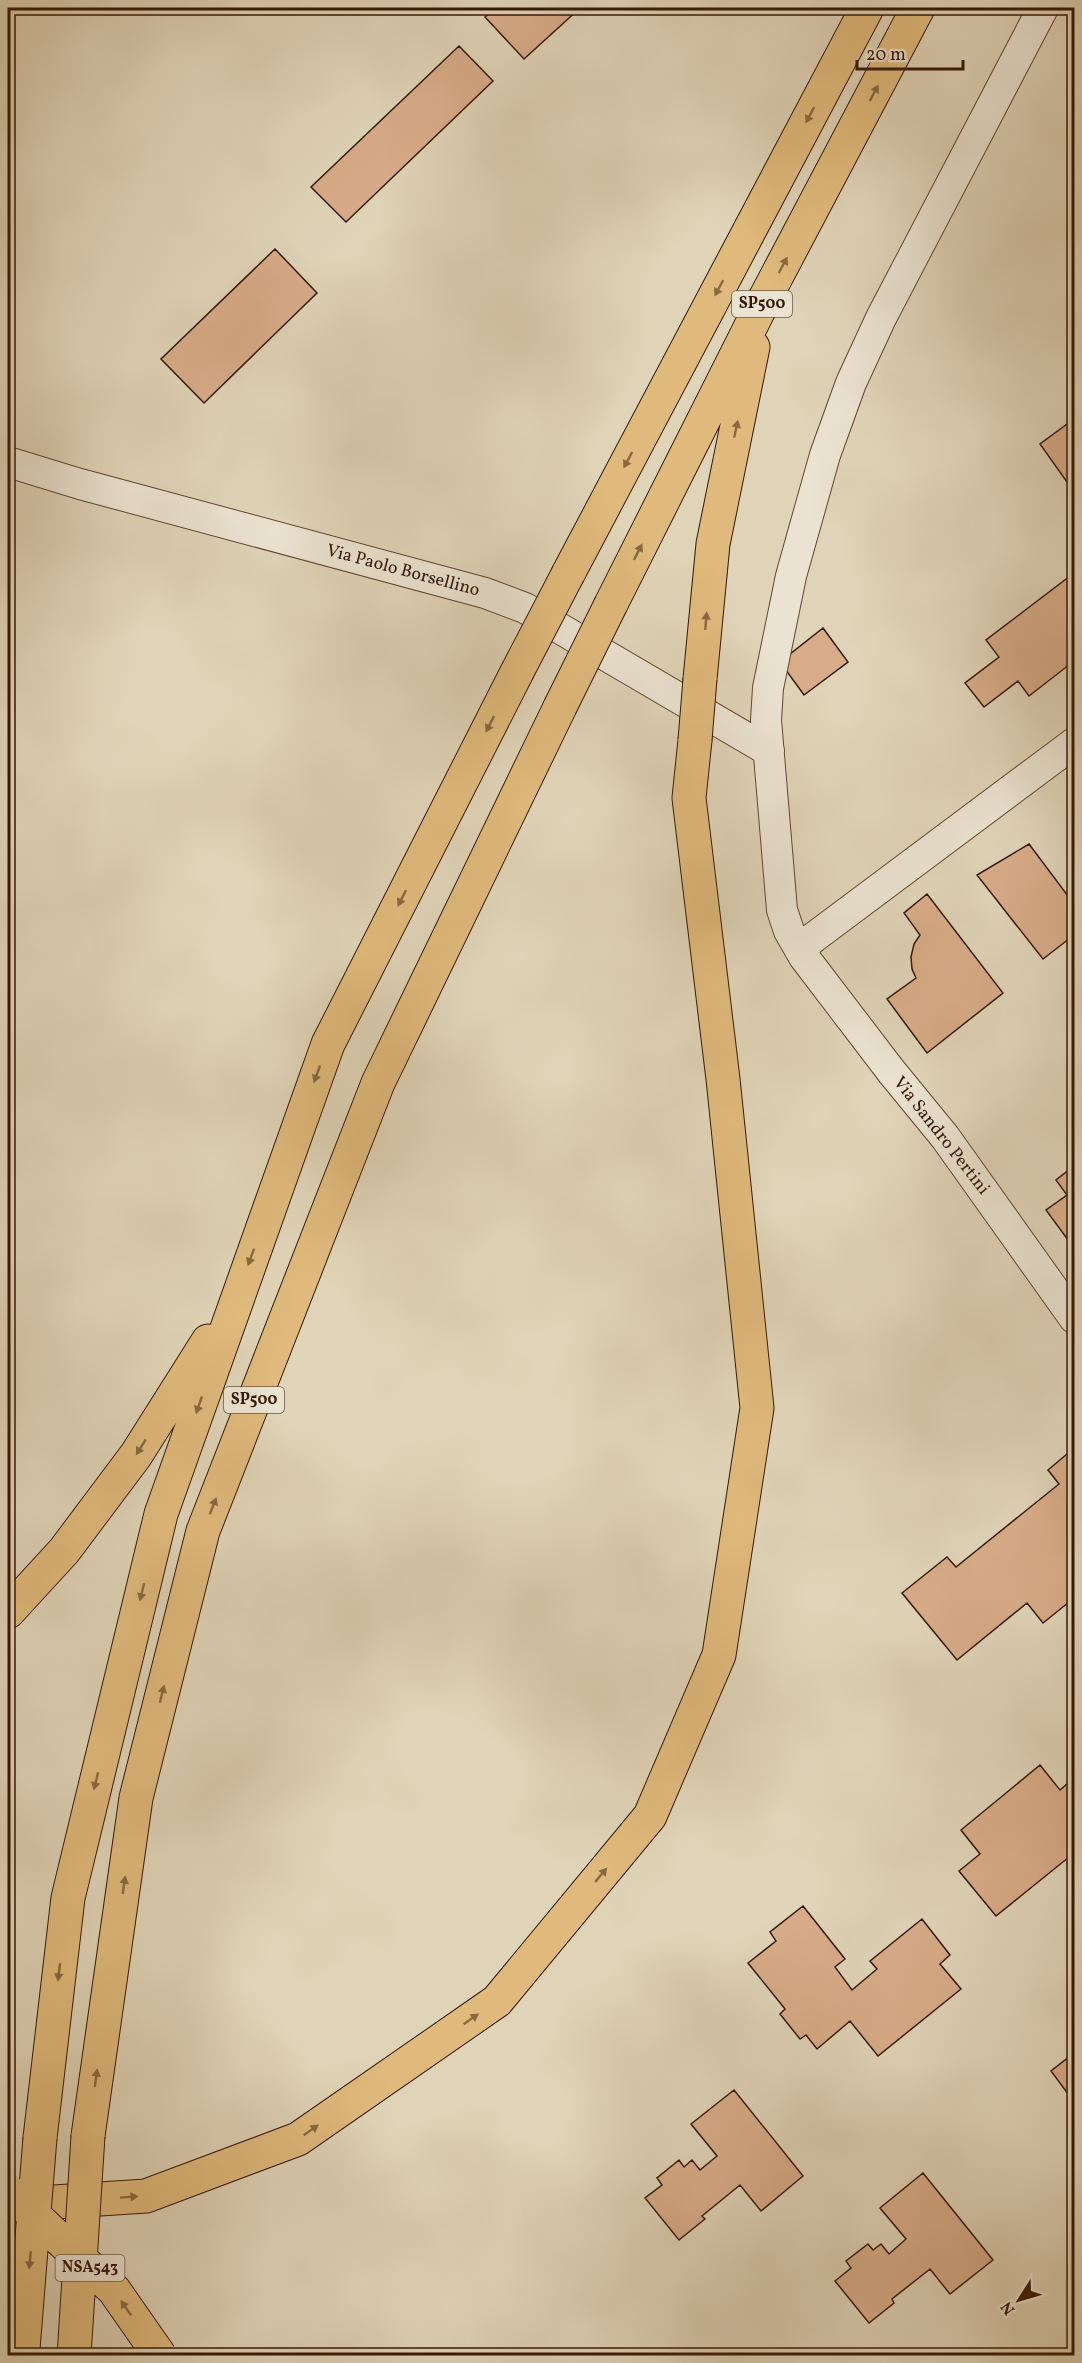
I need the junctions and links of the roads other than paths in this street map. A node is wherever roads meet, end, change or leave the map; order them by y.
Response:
1 (867, 8) edge
2 (918, 8) edge
3 (1043, 8) edge
4 (762, 304) junction
5 (8, 462) edge
6 (1074, 743) edge
7 (769, 751) junction
8 (804, 957) junction
9 (239, 1291) junction
10 (1074, 1318) edge
11 (8, 1612) edge
12 (8, 2191) edge
13 (8, 2205) edge
14 (23, 2352) edge
15 (74, 2355) edge
16 (160, 2355) edge

1 -> 9 highway, SP500, bridge
4 -> 2 highway, SP500
3 - 7 street, Via Sandro Pertini
13 -> 4 highway, bridge
15 -> 4 highway, SP500, bridge
5 - 7 street, Via Paolo Borsellino
6 - 8 street
7 - 8 street, Via Sandro Pertini
8 - 10 street, Via Sandro Pertini
9 -> 11 highway
9 -> 14 highway, SP500, bridge
16 -> 12 highway, NSA543, bridge

